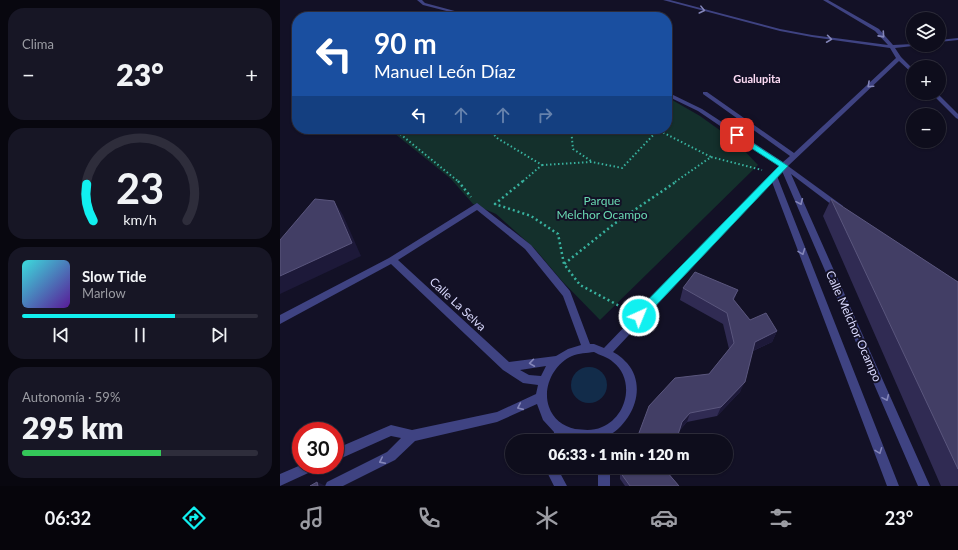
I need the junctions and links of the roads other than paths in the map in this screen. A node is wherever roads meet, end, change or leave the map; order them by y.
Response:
1 (419, 0) edge
2 (665, 0) edge
3 (826, 0) edge
4 (455, 12) edge
5 (958, 39) edge
6 (946, 40) edge
7 (906, 46) edge
8 (892, 47) junction
9 (899, 58) junction
10 (906, 65) edge
11 (705, 93) dead end
12 (672, 96) edge
13 (941, 100) edge
14 (958, 117) edge
15 (794, 156) junction
16 (784, 166) junction
17 (775, 175) junction
18 (848, 212) edge
19 (392, 260) junction
20 (280, 320) edge
21 (588, 348) junction
22 (607, 351) junction
23 (557, 360) junction
24 (506, 367) junction
25 (544, 381) junction
26 (542, 397) junction
27 (559, 434) edge
28 (608, 434) edge
29 (412, 436) junction
30 (344, 451) edge
31 (293, 474) edge
32 (554, 474) edge
33 (604, 474) edge
34 (280, 480) edge
35 (330, 486) edge
36 (561, 486) edge
37 (604, 486) edge
38 (893, 486) edge
39 (924, 486) edge

1 - 4 street
2 -> 8 street
3 -> 8 street
5 - 6 street
7 - 8 street
8 - 9 street
9 - 10 street
9 -> 15 street
11 - 15 street
12 - 16 street
13 - 14 street
15 - 16 street
16 - 17 street
16 - 18 street
16 -> 39 street, Calle Melchor Ocampo
17 - 22 street
17 -> 38 street, Calle Melchor Ocampo
19 - 20 street
19 - 21 street
19 - 24 street, Calle La Selva
21 - 22 street
21 - 23 street
22 - 28 street
23 -> 24 street
23 - 25 street
24 - 25 street, Calle La Selva
25 - 26 street
26 - 27 street
26 -> 29 street
29 - 30 street
29 -> 35 street
31 - 34 street
32 - 36 street
33 - 37 street

